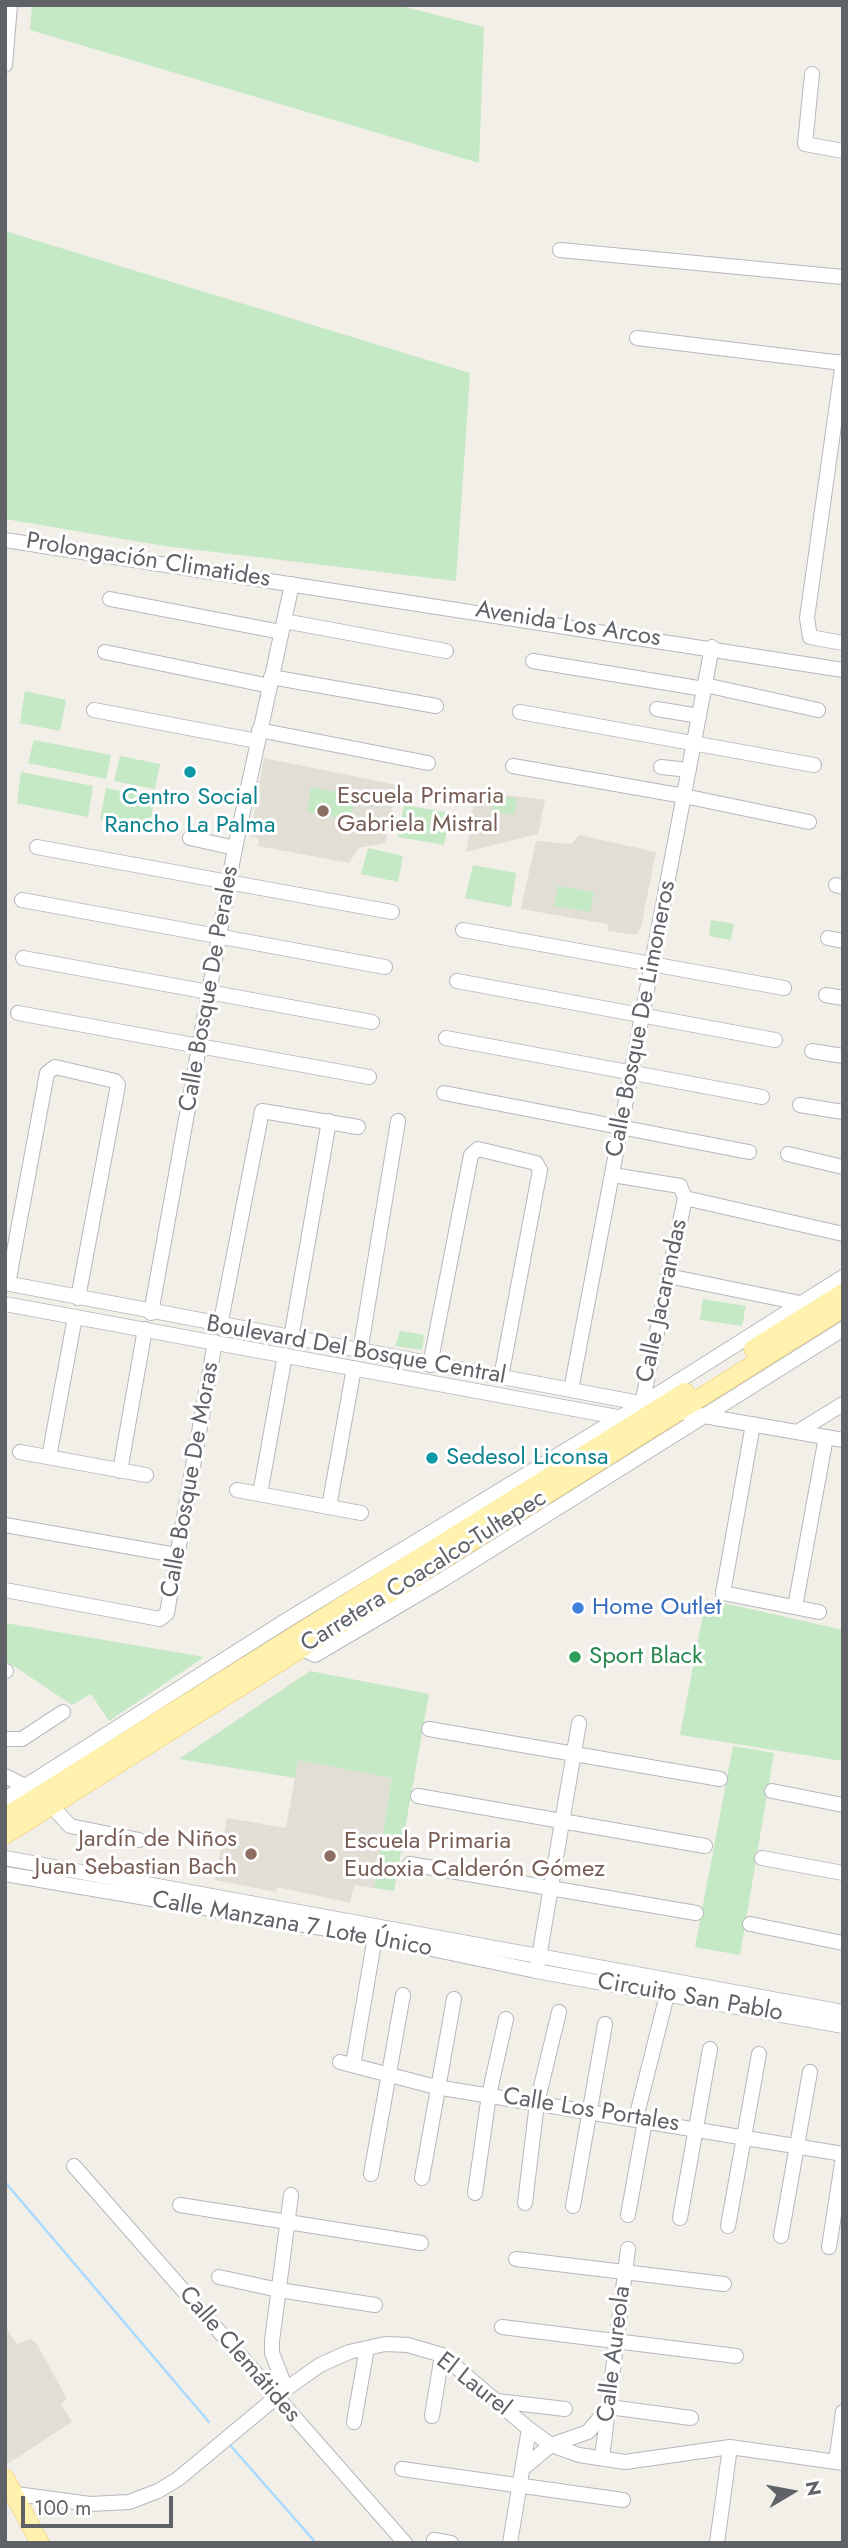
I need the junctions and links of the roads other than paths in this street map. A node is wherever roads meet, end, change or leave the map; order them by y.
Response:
1 (9, 5) edge
2 (5, 65) edge
3 (812, 74) dead end
4 (843, 151) edge
5 (560, 250) dead end
6 (843, 277) edge
7 (637, 338) dead end
8 (843, 362) edge
9 (5, 540) edge
10 (292, 584) junction
11 (110, 599) dead end
12 (283, 627) junction
13 (843, 643) edge
14 (712, 647) junction
15 (446, 651) dead end
16 (105, 652) dead end
17 (533, 661) dead end
18 (843, 670) edge
19 (271, 682) junction
20 (705, 687) junction
21 (436, 706) dead end
22 (657, 709) dead end
23 (818, 709) dead end
24 (94, 710) dead end
25 (520, 712) dead end
26 (699, 716) junction
27 (258, 736) junction
28 (694, 742) junction
29 (428, 763) dead end
30 (814, 765) dead end
31 (513, 766) dead end
32 (661, 767) dead end
33 (689, 771) junction
34 (684, 796) junction
35 (809, 822) dead end
36 (190, 838) dead end
37 (37, 847) dead end
38 (235, 848) junction
39 (229, 882) junction
40 (22, 900) dead end
41 (392, 912) dead end
42 (463, 930) dead end
43 (219, 936) junction
44 (828, 938) dead end
45 (843, 941) edge
46 (23, 958) dead end
47 (652, 964) junction
48 (385, 967) dead end
49 (457, 981) dead end
50 (784, 988) dead end
51 (209, 992) junction
52 (826, 995) dead end
53 (843, 998) edge
54 (18, 1013) dead end
55 (643, 1016) junction
56 (372, 1022) dead end
57 (446, 1038) dead end
58 (775, 1040) dead end
59 (200, 1046) junction
60 (812, 1051) dead end
61 (843, 1055) edge
62 (632, 1073) junction
63 (369, 1077) dead end
64 (444, 1093) dead end
65 (762, 1097) dead end
66 (800, 1105) dead end
67 (843, 1112) edge
68 (328, 1121) junction
69 (398, 1121) dead end
70 (358, 1127) dead end
71 (622, 1128) junction
72 (749, 1152) dead end
73 (788, 1154) dead end
74 (843, 1167) edge
75 (613, 1175) junction
76 (685, 1198) junction
77 (843, 1234) edge
78 (668, 1276) junction
79 (843, 1277) edge
80 (7, 1283) edge
81 (843, 1293) edge
82 (78, 1298) junction
83 (800, 1303) junction
84 (5, 1304) edge
85 (843, 1308) edge
86 (151, 1313) junction
87 (75, 1317) junction
88 (220, 1325) junction
89 (145, 1329) junction
90 (843, 1329) edge
91 (251, 1331) junction
92 (291, 1338) junction
93 (215, 1342) junction
94 (249, 1348) junction
95 (360, 1352) junction
96 (285, 1355) junction
97 (430, 1365) junction
98 (354, 1368) junction
99 (501, 1377) junction
100 (535, 1383) junction
101 (571, 1390) junction
102 (532, 1402) junction
103 (843, 1404) edge
104 (659, 1411) junction
105 (708, 1415) junction
106 (618, 1418) junction
107 (753, 1424) junction
108 (799, 1431) junction
109 (827, 1437) junction
110 (843, 1440) edge
111 (20, 1452) dead end
112 (50, 1457) junction
113 (120, 1471) junction
114 (146, 1475) dead end
115 (237, 1490) dead end
116 (260, 1494) junction
117 (329, 1507) junction
118 (361, 1513) dead end
119 (5, 1525) edge
120 (176, 1555) junction
121 (5, 1590) edge
122 (795, 1607) junction
123 (819, 1612) dead end
124 (302, 1649) junction
125 (63, 1712) dead end
126 (579, 1723) dead end
127 (429, 1729) dead end
128 (5, 1739) edge
129 (573, 1755) junction
130 (5, 1776) edge
131 (720, 1779) dead end
132 (25, 1786) junction
133 (772, 1791) dead end
134 (418, 1796) dead end
135 (5, 1799) edge
136 (843, 1805) edge
137 (52, 1806) junction
138 (5, 1817) edge
139 (561, 1822) junction
140 (5, 1835) edge
141 (139, 1840) dead end
142 (705, 1846) dead end
143 (5, 1858) edge
144 (762, 1858) dead end
145 (410, 1864) dead end
146 (843, 1873) edge
147 (5, 1874) edge
148 (549, 1889) junction
149 (696, 1913) dead end
150 (750, 1924) dead end
151 (375, 1937) junction
152 (434, 1943) junction
153 (843, 1943) edge
154 (538, 1964) junction
155 (403, 1995) dead end
156 (667, 1995) junction
157 (454, 1999) dead end
158 (800, 2011) junction
159 (558, 2012) dead end
160 (843, 2012) edge
161 (506, 2019) dead end
162 (605, 2024) dead end
163 (843, 2026) edge
164 (710, 2049) dead end
165 (759, 2054) dead end
166 (810, 2072) dead end
167 (388, 2077) junction
168 (436, 2087) junction
169 (489, 2095) junction
170 (537, 2103) junction
171 (589, 2113) junction
172 (640, 2120) junction
173 (696, 2127) junction
174 (744, 2136) junction
175 (797, 2146) junction
176 (843, 2155) edge
177 (74, 2166) dead end
178 (371, 2174) dead end
179 (422, 2178) dead end
180 (475, 2193) dead end
181 (291, 2195) dead end
182 (524, 2203) dead end
183 (180, 2205) dead end
184 (573, 2206) dead end
185 (628, 2215) dead end
186 (680, 2218) dead end
187 (286, 2222) junction
188 (728, 2226) dead end
189 (781, 2236) dead end
190 (421, 2243) dead end
191 (830, 2247) dead end
192 (628, 2249) dead end
193 (516, 2259) dead end
194 (626, 2272) junction
195 (219, 2277) dead end
196 (724, 2284) dead end
197 (279, 2290) junction
198 (375, 2305) dead end
199 (502, 2327) dead end
200 (617, 2343) junction
201 (367, 2348) junction
202 (442, 2355) junction
203 (736, 2357) dead end
204 (281, 2393) junction
205 (495, 2401) junction
206 (608, 2407) junction
207 (565, 2409) dead end
208 (843, 2412) edge
209 (432, 2416) dead end
210 (691, 2418) dead end
211 (354, 2422) dead end
212 (528, 2429) junction
213 (551, 2445) junction
214 (730, 2447) junction
215 (602, 2458) junction
216 (839, 2462) edge
217 (402, 2469) dead end
218 (521, 2476) junction
219 (5, 2478) edge
220 (10, 2494) edge
221 (623, 2500) dead end
222 (435, 2540) dead end
223 (40, 2543) edge
224 (405, 2543) edge
225 (451, 2543) edge
226 (510, 2543) edge
227 (717, 2543) edge

1 - 2 street
3 - 4 street
5 - 6 street
7 - 8 street
8 - 13 street
9 - 10 street, Prolongación Climatides
10 - 12 street, Calle Bosque De Perales
10 - 14 street, Avenida Los Arcos
11 - 12 street
12 - 15 street
12 - 19 street, Calle Bosque De Perales
14 - 18 street, Avenida Los Arcos
14 - 20 street, Calle Bosque De Limoneros
16 - 19 street
17 - 20 street
19 - 21 street
19 - 27 street, Calle Bosque De Perales
20 - 23 street
20 - 26 street, Calle Bosque De Limoneros
22 - 26 street
24 - 27 street
25 - 28 street
26 - 28 street, Calle Bosque De Limoneros
27 - 29 street
27 - 38 street, Calle Bosque De Perales
28 - 30 street
28 - 33 street, Calle Bosque De Limoneros
31 - 34 street
32 - 33 street
33 - 34 street, Calle Bosque De Limoneros
34 - 35 street
34 - 47 street, Calle Bosque De Limoneros
36 - 38 street
37 - 39 street
38 - 39 street, Calle Bosque De Perales
39 - 41 street
39 - 43 street, Calle Bosque De Perales
40 - 43 street
42 - 47 street
43 - 48 street
43 - 51 street, Calle Bosque De Perales
44 - 45 street
46 - 51 street
47 - 50 street
47 - 55 street, Calle Bosque De Limoneros
49 - 55 street
51 - 56 street
51 - 59 street, Calle Bosque De Perales
52 - 53 street
54 - 59 street
55 - 58 street
55 - 62 street, Calle Bosque De Limoneros
57 - 62 street
59 - 63 street
59 - 86 street, Calle Bosque De Perales
60 - 61 street
62 - 65 street
62 - 71 street, Calle Bosque De Limoneros
64 - 71 street
66 - 67 street
68 - 70 street
68 - 88 street
68 - 92 street
69 - 95 street
71 - 72 street
71 - 75 street, Calle Bosque De Limoneros
73 - 74 street
75 - 76 street
75 - 101 street, Calle Bosque De Limoneros
76 - 77 street
76 - 78 street, Calle Jacarandas
78 - 83 street
78 - 104 street, Calle Jacarandas
79 - 83 street
80 - 82 street, Boulevard Del Bosque Central
80 - 82 street
81 - 104 main road, Carretera Coacalco-Tultepec
82 - 86 street, Boulevard Del Bosque Central
83 - 104 street
84 - 87 street, Boulevard Del Bosque Central
85 - 104 main road, Carretera Coacalco-Tultepec
86 - 88 street, Boulevard Del Bosque Central
87 - 89 street, Boulevard Del Bosque Central
87 - 112 street
88 - 91 street, Boulevard Del Bosque Central
89 - 93 street, Boulevard Del Bosque Central
89 - 113 street
90 - 105 street
91 - 92 street, Boulevard Del Bosque Central
91 - 94 street
92 - 95 street, Boulevard Del Bosque Central
93 - 94 street, Boulevard Del Bosque Central
93 - 120 street, Calle Bosque De Moras
94 - 96 street, Boulevard Del Bosque Central
95 - 97 street, Boulevard Del Bosque Central
96 - 98 street, Boulevard Del Bosque Central
96 - 116 street
97 - 99 street, Boulevard Del Bosque Central
97 - 99 street
98 - 102 street, Boulevard Del Bosque Central
98 - 117 street
99 - 100 street, Boulevard Del Bosque Central
100 - 101 street, Boulevard Del Bosque Central
100 - 102 street
101 - 104 street, Boulevard Del Bosque Central
102 - 106 street, Boulevard Del Bosque Central
103 - 108 street
104 - 105 street, Boulevard Del Bosque Central
104 - 106 street, Boulevard Del Bosque Central
104 - 124 main road, Carretera Coacalco-Tultepec
104 - 138 main road, Carretera Coacalco-Tultepec
105 - 107 street, Boulevard Del Bosque Central
105 - 124 street
106 - 132 street
107 - 108 street, Boulevard Del Bosque Central
107 - 122 street
108 - 109 street, Boulevard Del Bosque Central
109 - 110 street, Boulevard Del Bosque Central
109 - 122 street
111 - 112 street
112 - 113 street
113 - 114 street
115 - 116 street
116 - 117 street
117 - 118 street
119 - 120 street
120 - 121 street, Calle Bosque De Moras
122 - 123 street
124 - 137 main road, Carretera Coacalco-Tultepec
125 - 128 street
126 - 129 street
127 - 129 street
129 - 131 street
129 - 139 street
130 - 132 street
132 - 135 street
133 - 136 street
134 - 139 street
137 - 140 main road, Carretera Coacalco-Tultepec
137 - 141 street
139 - 142 street
139 - 148 street
143 - 152 street, Calle Manzana 7 Lote Único
144 - 146 street
145 - 148 street
147 - 151 street, Calle Manzana 7 Lote Único
148 - 149 street
148 - 154 street
150 - 153 street
151 - 152 street, Calle Manzana 7 Lote Único
151 - 167 street, Calle Los Portales
152 - 154 street, Calle Manzana 7 Lote Único
154 - 156 street, Circuito San Pablo
154 - 158 street, Circuito San Pablo
155 - 167 street
156 - 158 street, Circuito San Pablo
156 - 172 street
157 - 168 street
158 - 160 street, Circuito San Pablo
158 - 163 street, Circuito San Pablo
159 - 170 street
161 - 169 street
162 - 171 street
164 - 173 street
165 - 174 street
166 - 175 street
167 - 168 street, Calle Los Portales
167 - 178 street
168 - 169 street, Calle Los Portales
168 - 179 street
169 - 170 street, Calle Los Portales
169 - 180 street
170 - 171 street, Calle Los Portales
170 - 182 street
171 - 172 street, Calle Los Portales
171 - 184 street
172 - 173 street, Calle Los Portales
172 - 185 street
173 - 174 street, Calle Los Portales
173 - 186 street
174 - 175 street, Calle Los Portales
174 - 188 street
175 - 176 street, Calle Los Portales
175 - 189 street
176 - 191 street
177 - 204 street, Calle Clemátides
181 - 187 street
183 - 187 street
187 - 190 street
187 - 197 street
192 - 194 street, Calle Aureola
193 - 194 street
194 - 196 street
194 - 200 street, Calle Aureola
195 - 197 street
197 - 198 street
197 - 204 street
199 - 200 street
200 - 203 street
200 - 206 street, Calle Aureola
201 - 202 street, El Laurel
201 - 204 street, El Laurel
201 - 211 street
202 - 205 street, El Laurel
202 - 209 street
204 - 220 street, El Laurel
204 - 224 street, Calle Clemátides
205 - 207 street
205 - 212 street, El Laurel
206 - 210 street
206 - 213 street
206 - 215 street, Calle Aureola
208 - 216 street
212 - 213 street, El Laurel
212 - 218 street
213 - 215 street, El Laurel
213 - 218 street
214 - 215 street, El Laurel
214 - 216 street, El Laurel
214 - 227 street
217 - 218 street
218 - 221 street
218 - 226 street
219 - 220 main road
220 - 223 main road
222 - 225 street

